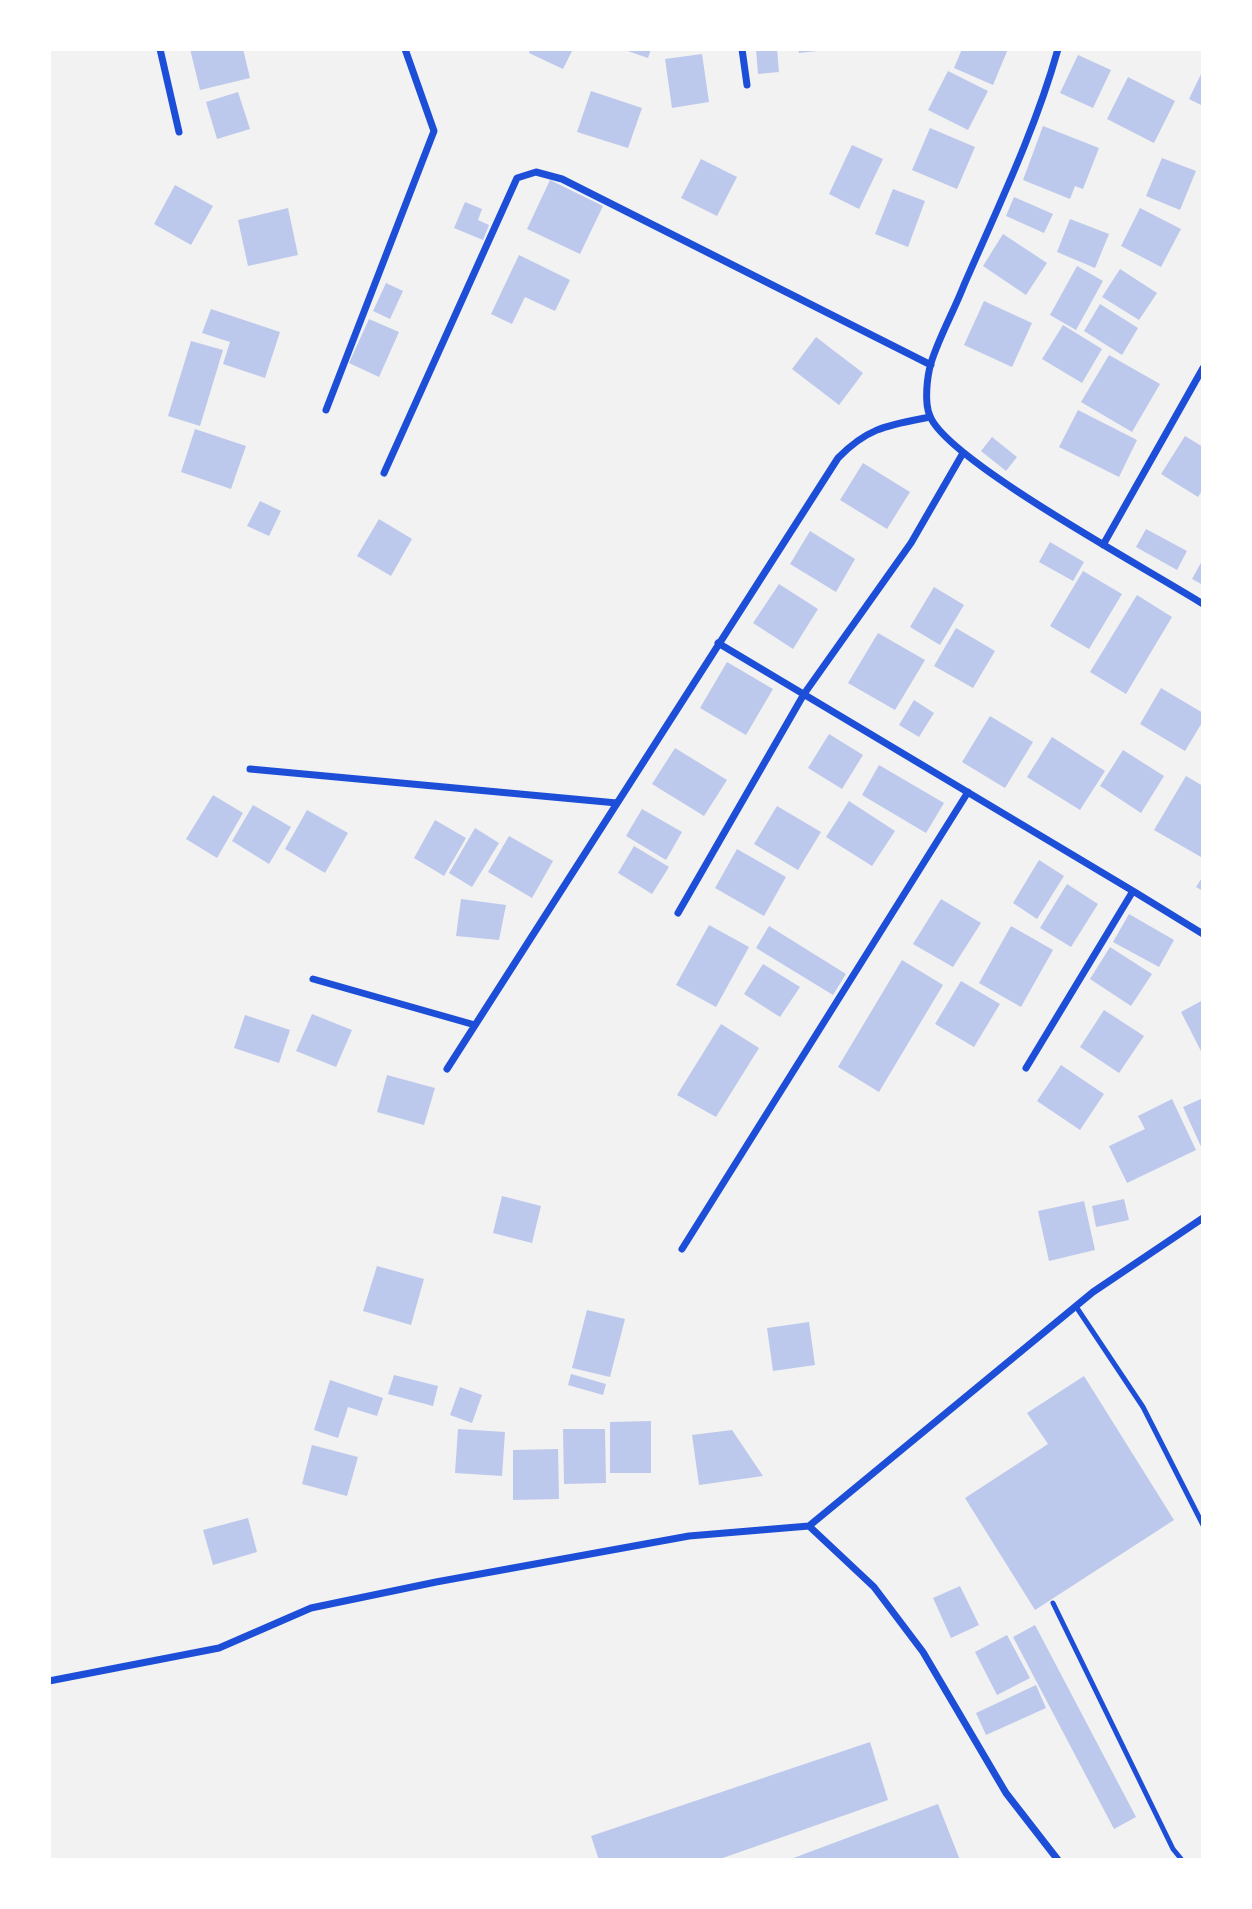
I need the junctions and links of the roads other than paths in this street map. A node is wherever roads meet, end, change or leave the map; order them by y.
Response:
1 (160, 49) edge
2 (405, 49) edge
3 (742, 49) edge
4 (1058, 49) edge
5 (747, 85) dead end
6 (179, 132) dead end
7 (931, 365) junction
8 (1203, 368) edge
9 (326, 410) dead end
10 (930, 417) junction
11 (963, 453) junction
12 (384, 474) dead end
13 (1103, 545) junction
14 (1203, 604) edge
15 (718, 643) junction
16 (804, 694) junction
17 (250, 769) dead end
18 (968, 792) junction
19 (617, 803) junction
20 (1133, 891) junction
21 (678, 914) dead end
22 (1203, 934) edge
23 (313, 979) dead end
24 (475, 1025) junction
25 (1026, 1068) dead end
26 (447, 1069) dead end
27 (1203, 1218) edge
28 (682, 1249) dead end
29 (1077, 1308) junction
30 (1203, 1525) edge
31 (809, 1526) junction
32 (1054, 1604) dead end
33 (49, 1681) edge
34 (1058, 1860) edge
35 (1182, 1860) edge

1 - 6 street
2 - 9 street
3 - 5 street
4 - 7 street
7 - 10 street
7 - 12 street
8 - 13 street
10 - 11 street
10 - 15 street
11 - 13 street
11 - 16 street
13 - 14 street
15 - 16 street
15 - 19 street
16 - 18 street
16 - 21 street
17 - 19 street
18 - 20 street
18 - 28 street
19 - 24 street
20 - 22 street
20 - 25 street
23 - 24 street
24 - 26 street
27 - 29 street
29 - 30 lane
29 - 31 street
31 - 33 street
31 - 34 street
32 - 35 lane

